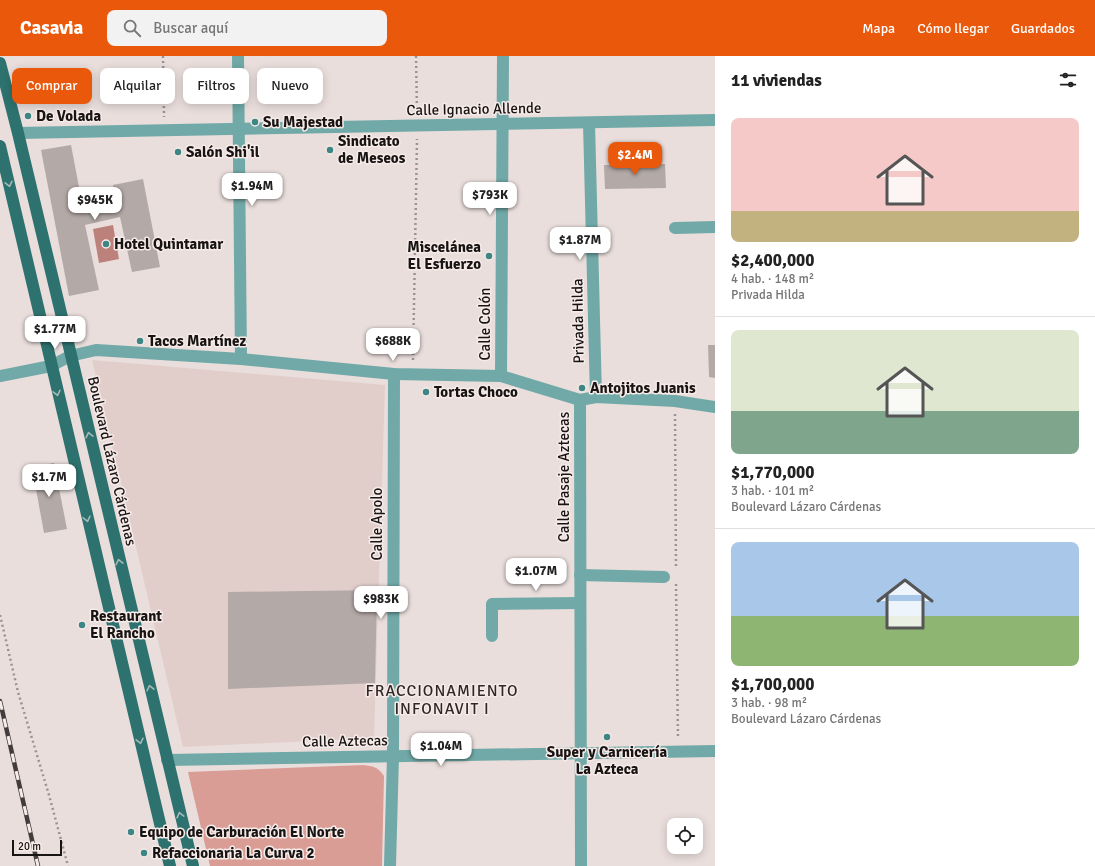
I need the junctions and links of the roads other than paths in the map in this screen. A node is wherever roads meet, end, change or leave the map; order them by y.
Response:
1 (238, 56) edge
2 (503, 56) edge
3 (0, 63) edge
4 (715, 120) edge
5 (589, 123) junction
6 (503, 125) junction
7 (240, 128) junction
8 (18, 133) junction
9 (0, 146) edge
10 (715, 227) edge
11 (675, 228) dead end
12 (70, 356) junction
13 (241, 359) junction
14 (51, 366) junction
15 (394, 374) junction
16 (0, 376) edge
17 (501, 376) junction
18 (596, 397) junction
19 (580, 400) junction
20 (715, 407) edge
21 (580, 575) junction
22 (664, 577) dead end
23 (580, 603) junction
24 (492, 636) dead end
25 (715, 751) edge
26 (580, 753) junction
27 (393, 756) junction
28 (167, 760) junction
29 (170, 866) edge
30 (193, 866) edge
31 (390, 866) edge
32 (581, 866) edge

1 - 7 street
2 - 6 street, Calle Colón
3 - 8 main road, Boulevard Lázaro Cárdenas
4 - 5 street, Calle Ignacio Allende
5 - 6 street, Calle Ignacio Allende
5 - 18 street, Privada Hilda
6 - 7 street, Calle Ignacio Allende
6 - 17 street, Calle Colón
7 - 8 street, Calle Ignacio Allende
7 - 13 street
8 - 12 main road, Boulevard Lázaro Cárdenas
9 -> 14 main road
10 - 11 street
12 - 13 street
12 - 14 street
28 -> 12 main road, Boulevard Lázaro Cárdenas
13 - 15 street
14 - 16 street
14 -> 29 main road
15 - 17 street
15 - 27 street, Calle Apolo
17 - 19 street
18 - 19 street
18 - 20 street
19 - 21 street, Calle Pasaje Aztecas
21 - 22 street
21 - 23 street, Calle Pasaje Aztecas
23 - 24 street
23 - 26 street, Calle Pasaje Aztecas
25 - 26 street, Calle Aztecas
26 - 27 street, Calle Aztecas
26 - 32 street, Calle Pasaje Aztecas
27 - 28 street, Calle Aztecas
27 - 31 street, Calle Apolo
30 -> 28 main road, Boulevard Lázaro Cárdenas

